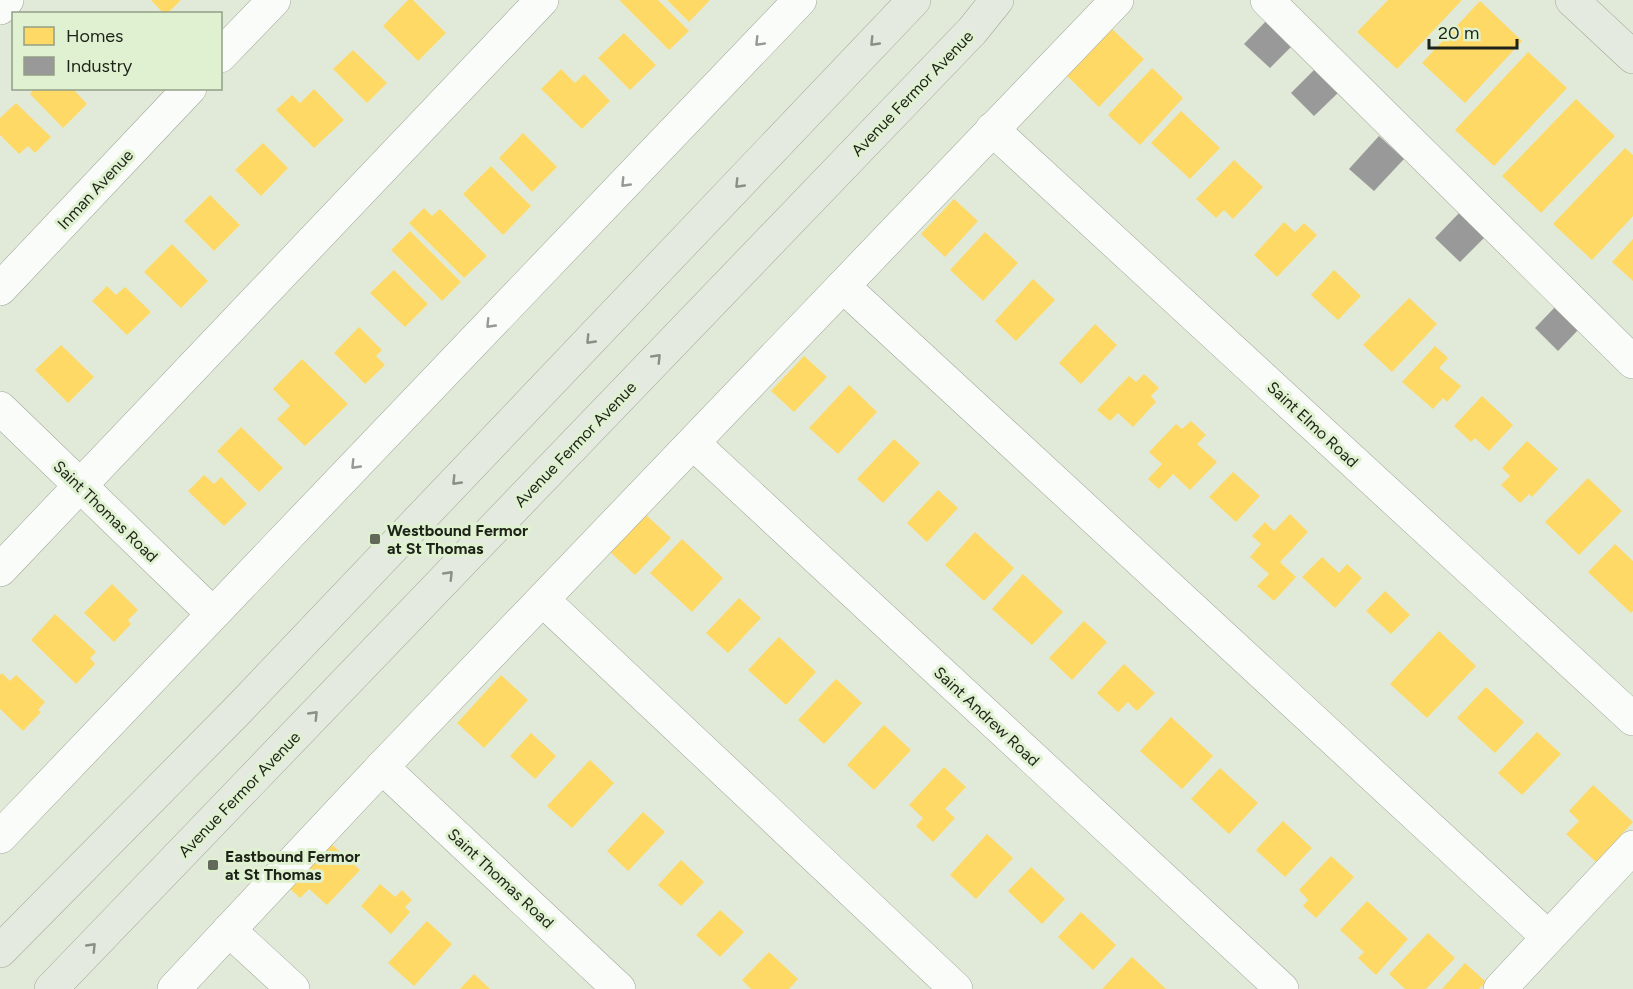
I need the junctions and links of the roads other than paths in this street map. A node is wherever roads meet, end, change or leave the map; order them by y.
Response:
1 (7, 0) edge
2 (274, 0) edge
3 (542, 0) edge
4 (800, 0) edge
5 (914, 0) edge
6 (997, 0) edge
7 (1117, 0) edge
8 (1267, 0) edge
9 (1572, 0) edge
10 (0, 8) edge
11 (222, 54) edge
12 (1633, 57) edge
13 (188, 90) edge
14 (992, 129) junction
15 (843, 285) junction
16 (0, 289) edge
17 (1633, 362) edge
18 (0, 408) edge
19 (693, 443) junction
20 (80, 486) junction
21 (0, 570) edge
22 (543, 600) junction
23 (213, 614) junction
24 (1633, 719) edge
25 (382, 767) junction
26 (0, 837) edge
27 (1633, 847) edge
28 (229, 930) junction
29 (1548, 937) junction
30 (0, 951) edge
31 (51, 989) edge
32 (174, 989) edge
33 (293, 989) edge
34 (619, 989) edge
35 (956, 989) edge
36 (1282, 989) edge
37 (1500, 989) edge

1 - 10 street
2 - 11 street
3 - 20 street
4 -> 23 street
5 -> 30 main road
31 -> 6 main road, Avenue Fermor Avenue
7 - 14 street
8 - 17 street
9 - 12 main road
13 - 16 street, Inman Avenue
14 - 15 street
14 - 24 street, Saint Elmo Road
15 - 19 street
15 - 29 street
18 - 20 street, Saint Thomas Road
19 - 22 street
19 - 36 street, Saint Andrew Road
20 - 21 street
20 - 23 street, Saint Thomas Road
22 - 25 street
22 - 35 street
23 - 26 street
25 - 28 street
25 - 34 street, Saint Thomas Road
27 - 29 street
28 - 32 street
28 - 33 street
29 - 37 street

